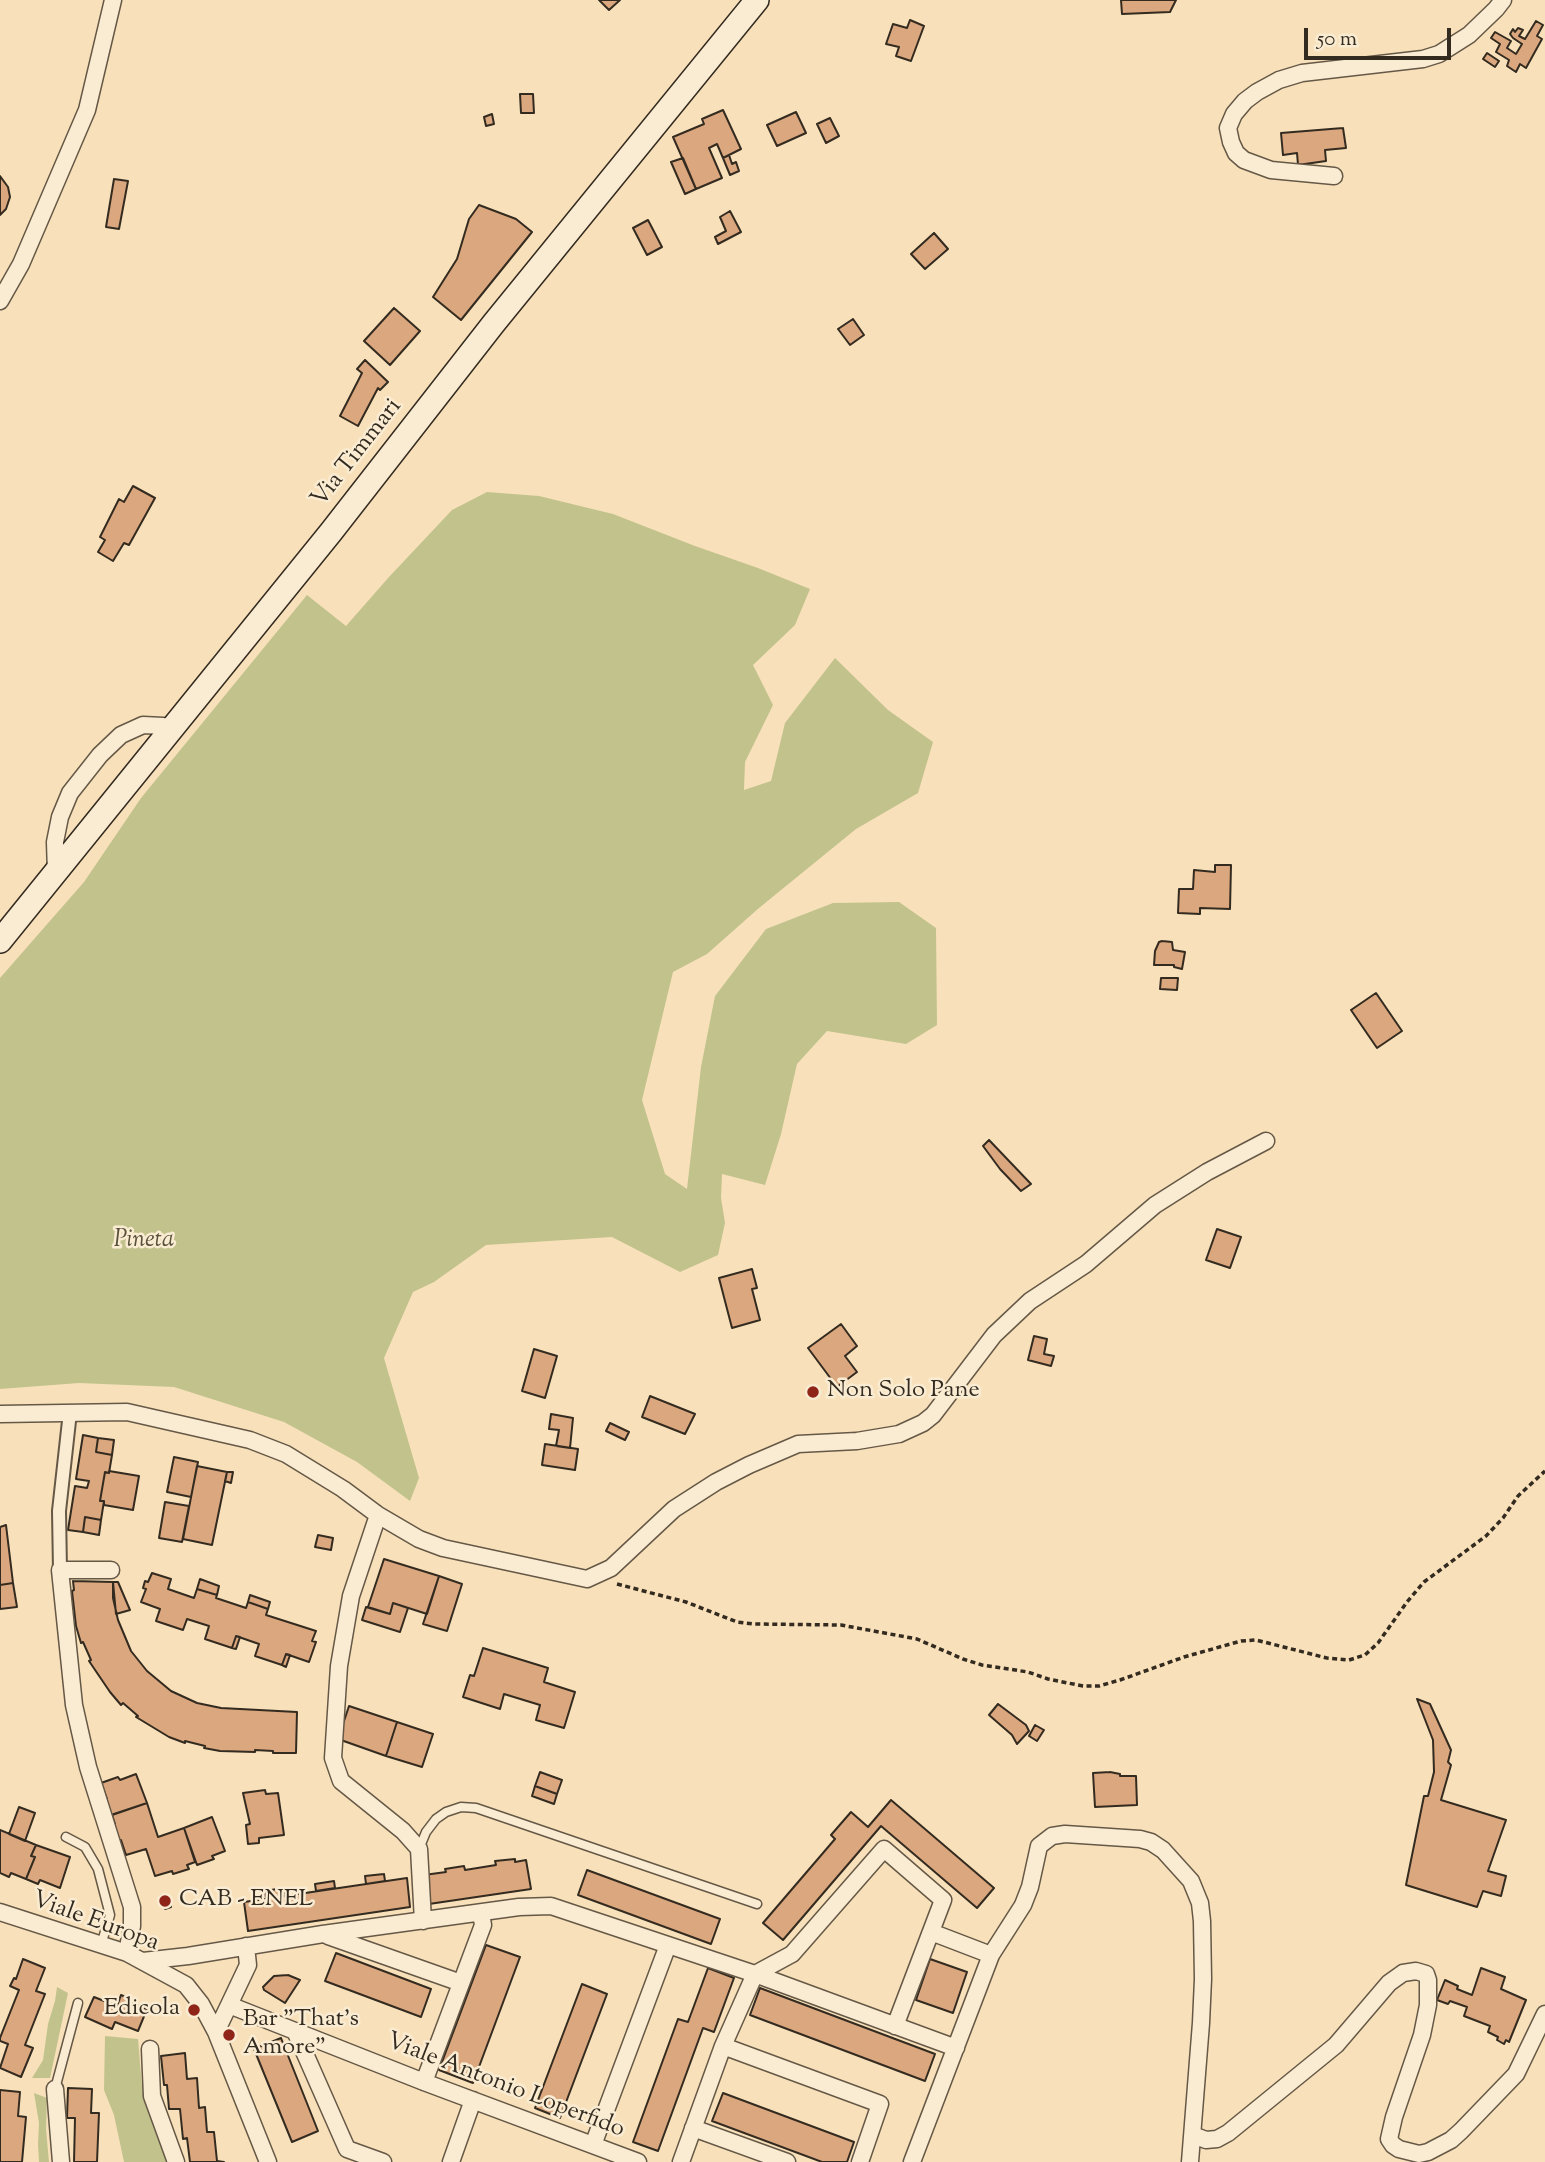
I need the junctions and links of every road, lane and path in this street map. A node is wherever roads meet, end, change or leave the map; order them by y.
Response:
1 (113, 0) edge
2 (757, 0) edge
3 (1503, 0) edge
4 (1334, 176) dead end
5 (0, 301) edge
6 (173, 728) junction
7 (56, 873) junction
8 (0, 941) edge
9 (1266, 1141) dead end
10 (70, 1412) junction
11 (0, 1414) edge
12 (1545, 1471) edge
13 (378, 1516) junction
14 (60, 1570) junction
15 (111, 1570) dead end
16 (587, 1579) junction
17 (66, 1837) dead end
18 (419, 1849) junction
19 (757, 1904) dead end
20 (0, 1912) edge
21 (481, 1913) junction
22 (424, 1921) junction
23 (931, 1932) junction
24 (323, 1934) junction
25 (101, 1945) junction
26 (668, 1945) junction
27 (246, 1946) junction
28 (127, 1953) junction
29 (991, 1955) junction
30 (143, 1961) junction
31 (755, 1974) junction
32 (461, 1983) junction
33 (78, 2003) dead end
34 (229, 2005) junction
35 (1545, 2014) edge
36 (895, 2026) junction
37 (295, 2031) junction
38 (216, 2032) junction
39 (723, 2046) junction
40 (956, 2048) junction
41 (150, 2049) dead end
42 (424, 2082) junction
43 (55, 2089) joint
44 (473, 2100) junction
45 (693, 2128) junction
46 (1193, 2135) junction
47 (593, 2145) junction
48 (61, 2162) edge
49 (176, 2162) edge
50 (268, 2162) edge
51 (383, 2162) edge
52 (452, 2162) edge
53 (638, 2162) edge
54 (681, 2162) edge
55 (787, 2162) edge
56 (860, 2162) edge
57 (912, 2162) edge
58 (1190, 2162) edge

1 - 5 street
2 - 6 main road, Via Timmari
3 - 4 street
6 - 7 main road, Via Timmari
6 - 7 street
7 - 8 main road, Via Timmari
9 - 16 street
10 - 11 street
10 - 13 street
10 - 14 street
12 - 16 path
13 - 16 street
13 - 18 street
14 - 15 street
14 - 28 street
17 - 25 lane
18 - 19 lane
18 - 22 street
20 - 25 street, Viale Europa
21 - 22 street
21 - 26 street
21 - 32 street
22 - 24 street
23 - 29 street
23 - 31 street
23 - 36 street
24 - 27 street
24 - 32 street
25 - 28 street, Viale Europa
26 - 31 street
26 - 47 street
27 - 30 street
27 - 34 street
28 - 30 street, Viale Europa
29 - 40 street
29 - 46 street
30 - 38 street, Viale Europa
31 - 36 street
31 - 39 street
32 - 42 street
33 - 43 lane
34 - 37 street, Viale Antonio Loperfido
34 - 38 street
35 - 46 street
36 - 40 street
37 - 42 street, Viale Antonio Loperfido
37 - 51 street
38 - 50 street, Viale Europa
39 - 45 street
39 - 56 street
40 - 57 street
41 - 49 street
42 - 44 street, Viale Antonio Loperfido
43 - 48 street
44 - 47 street, Viale Antonio Loperfido
44 - 52 street
45 - 54 street
45 - 55 street
46 - 58 street
47 - 53 street, Viale Antonio Loperfido

